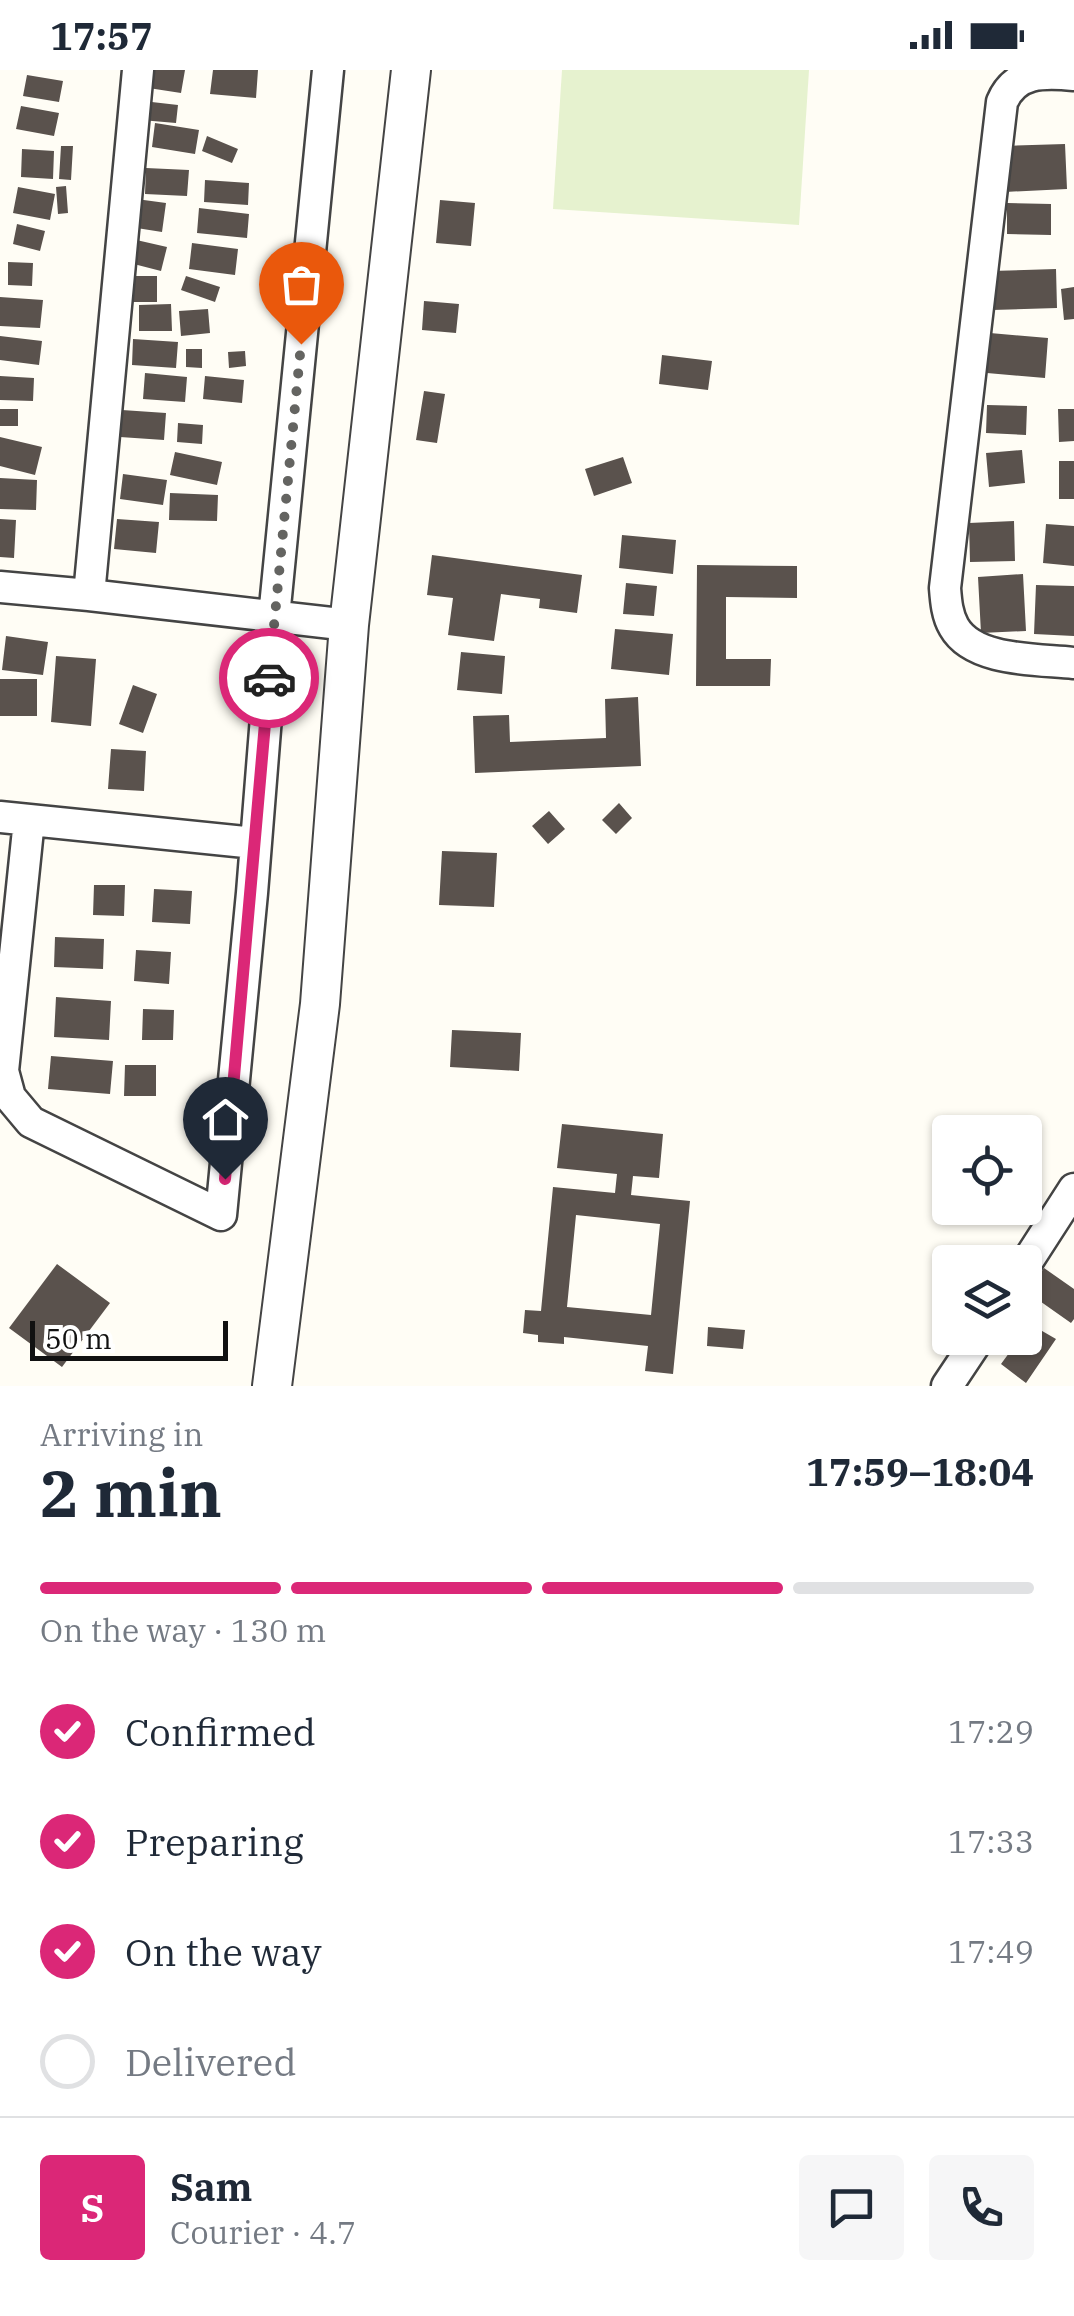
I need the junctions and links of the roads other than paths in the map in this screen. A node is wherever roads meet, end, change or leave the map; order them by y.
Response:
1 (138, 70) edge
2 (328, 70) edge
3 (410, 70) edge
4 (1074, 75) edge
5 (0, 587) edge
6 (89, 595) junction
7 (274, 618) junction
8 (349, 625) junction
9 (1074, 663) edge
10 (14, 819) edge
11 (255, 843) junction
12 (1074, 1189) edge
13 (1038, 1245) edge
14 (967, 1355) edge
15 (272, 1386) edge
16 (947, 1386) edge

1 - 6 street
2 - 7 street
3 - 8 street
4 - 9 street
5 - 6 street
6 - 7 street
7 - 8 street
7 - 11 street
8 - 15 street
10 - 11 street
10 - 11 street
12 - 13 street
14 - 16 street

